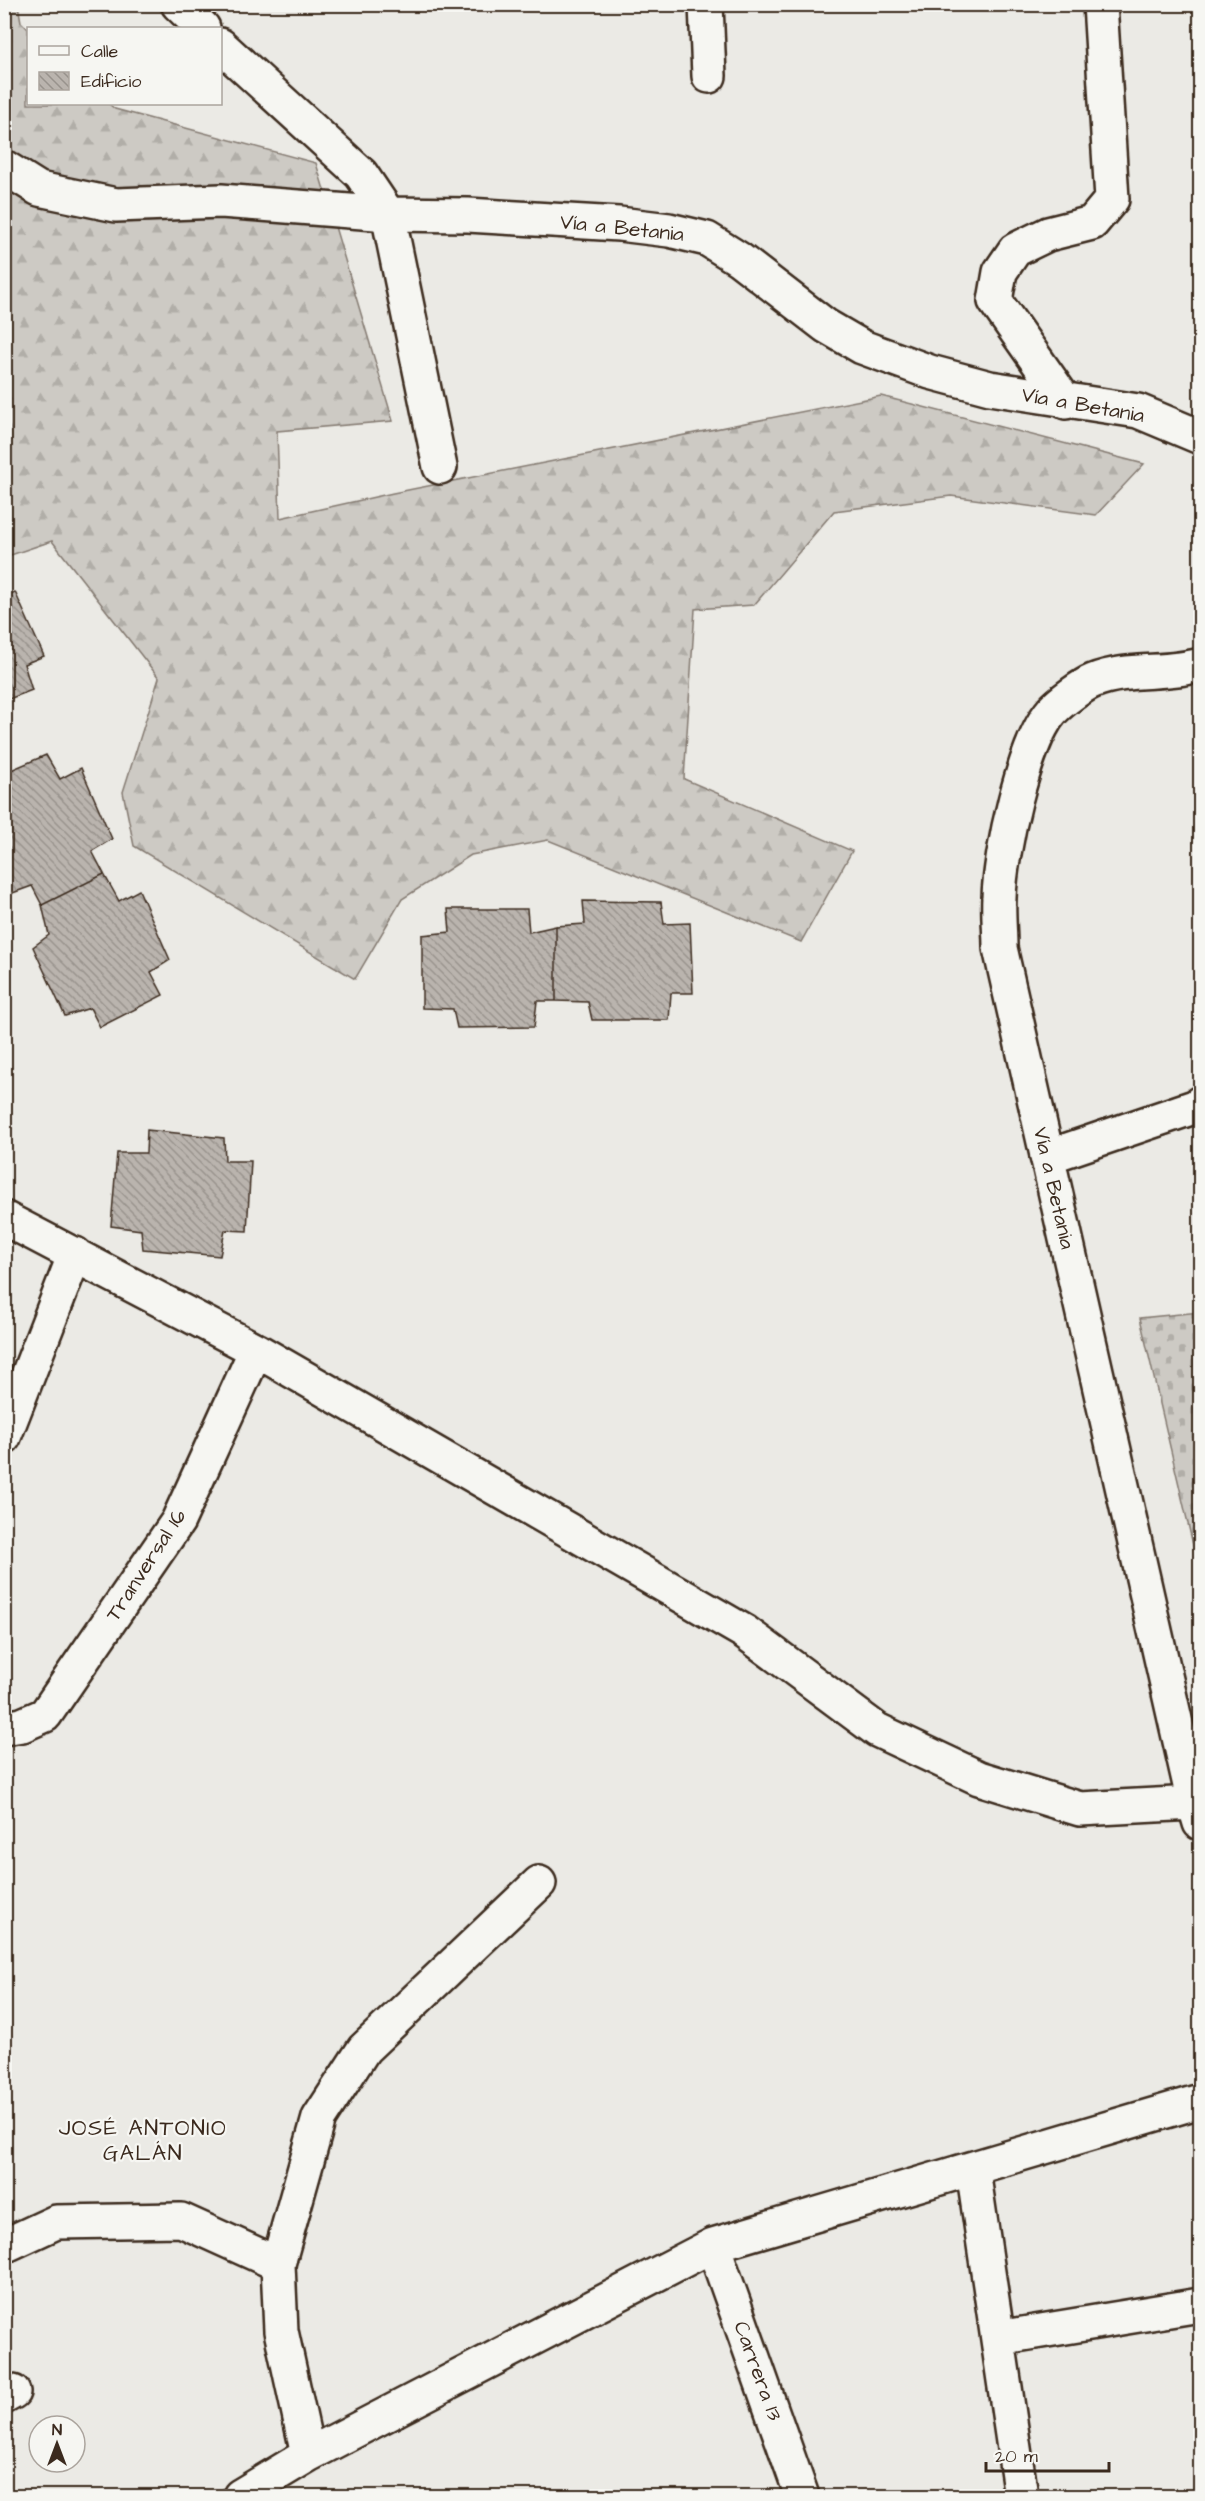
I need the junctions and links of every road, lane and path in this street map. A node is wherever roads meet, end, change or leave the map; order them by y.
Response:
1 (178, 4) edge
2 (706, 4) edge
3 (1100, 4) edge
4 (202, 27) edge
5 (222, 47) edge
6 (709, 76) dead end
7 (4, 166) edge
8 (388, 214) junction
9 (1066, 402) junction
10 (1200, 437) edge
11 (440, 467) dead end
12 (1200, 665) edge
13 (1200, 1103) edge
14 (1047, 1157) junction
15 (4, 1218) edge
16 (20, 1236) edge
17 (75, 1254) junction
18 (256, 1350) junction
19 (4, 1437) edge
20 (13, 1726) edge
21 (1197, 1813) edge
22 (539, 1883) dead end
23 (1200, 2101) edge
24 (973, 2170) junction
25 (713, 2245) junction
26 (4, 2246) edge
27 (278, 2264) junction
28 (1200, 2305) edge
29 (998, 2338) junction
30 (308, 2455) junction
31 (240, 2496) edge
32 (802, 2496) edge
33 (1021, 2496) edge

1 - 4 street
2 - 6 street
3 - 9 street
5 - 8 street
7 - 8 street, Vía a Betania
8 - 9 street, Vía a Betania
8 - 11 street
9 - 10 street, Vía a Betania
12 - 14 street, Vía a Betania
13 - 14 street
14 - 21 street, Vía a Betania
15 - 16 street
16 - 17 street
17 - 18 street
17 - 19 street
18 - 20 street, Tranversal 16
18 - 21 street
22 - 27 street
23 - 24 street
24 - 25 street
24 - 29 street
25 - 30 street
25 - 32 street, Carrera 13
26 - 27 street
27 - 30 street
28 - 29 street
29 - 33 street
30 - 31 street

